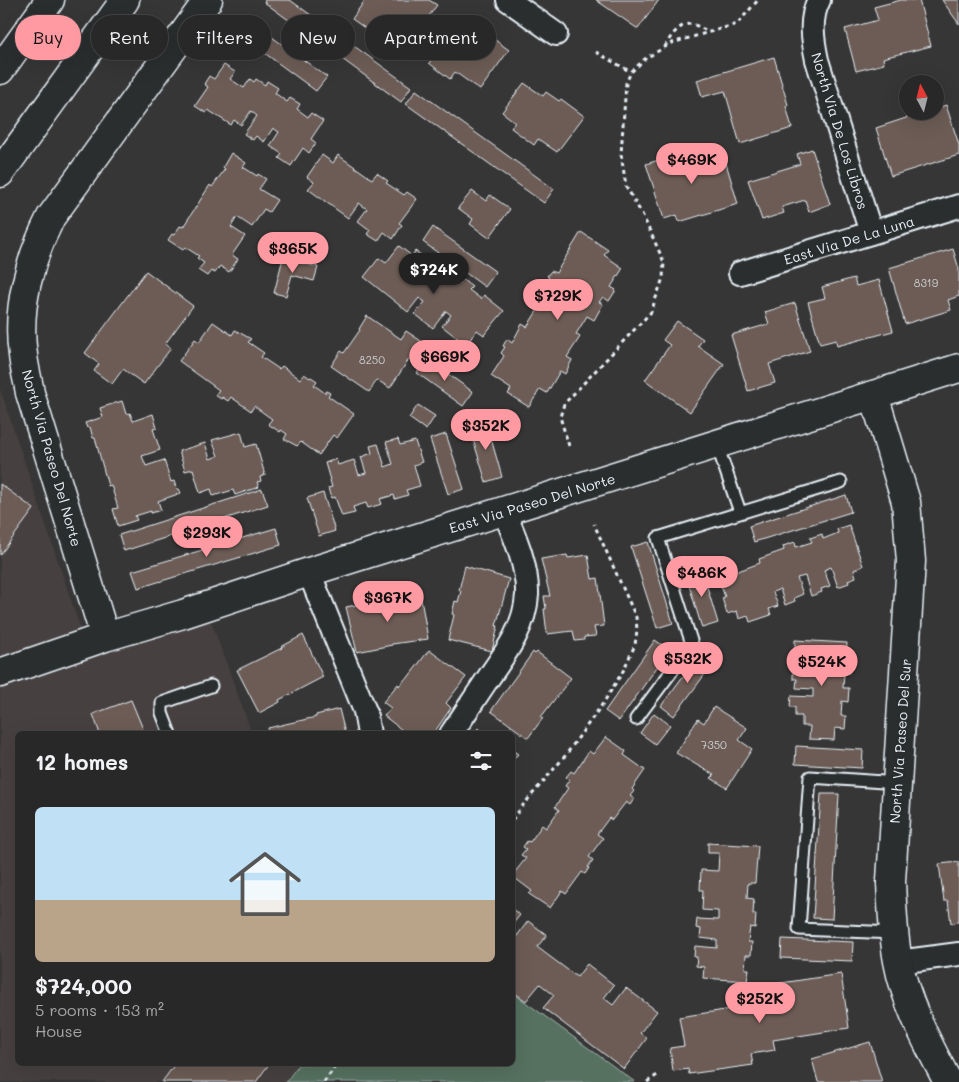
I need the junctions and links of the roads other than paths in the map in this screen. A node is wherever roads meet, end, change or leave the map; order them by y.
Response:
1 (50, 0) edge
2 (125, 0) edge
3 (208, 0) edge
4 (508, 0) edge
5 (819, 0) edge
6 (556, 34) dead end
7 (0, 70) edge
8 (0, 173) edge
9 (959, 206) edge
10 (871, 233) junction
11 (740, 273) dead end
12 (959, 368) edge
13 (874, 395) junction
14 (717, 445) junction
15 (841, 482) dead end
16 (504, 511) junction
17 (740, 512) junction
18 (309, 572) junction
19 (105, 637) junction
20 (0, 673) edge
21 (211, 686) dead end
22 (636, 719) dead end
23 (169, 731) edge
24 (368, 731) edge
25 (453, 731) edge
26 (898, 783) junction
27 (894, 933) junction
28 (959, 954) edge
29 (898, 962) junction
30 (948, 1082) edge

1 - 7 street
2 - 8 street
3 - 19 street, North Via Paseo Del Norte
4 - 6 street
5 - 10 street, North Via De Los Libros
9 - 10 street, East Via De La Luna
10 - 11 street, East Via De La Luna
12 - 13 street, East Via Paseo Del Norte
13 - 14 street, East Via Paseo Del Norte
13 - 26 street, North Via Paseo Del Sur
14 - 16 street, East Via Paseo Del Norte
14 - 17 lane
15 - 17 lane
16 - 18 street, East Via Paseo Del Norte
16 - 25 street
17 - 22 lane
18 - 19 street, East Via Paseo Del Norte
18 - 24 street
19 - 20 street
21 - 23 lane
26 - 27 street, North Via Paseo Del Sur
26 - 27 lane
27 - 29 street, North Via Paseo Del Sur
28 - 29 street
29 - 30 street, North Via Paseo Del Sur

